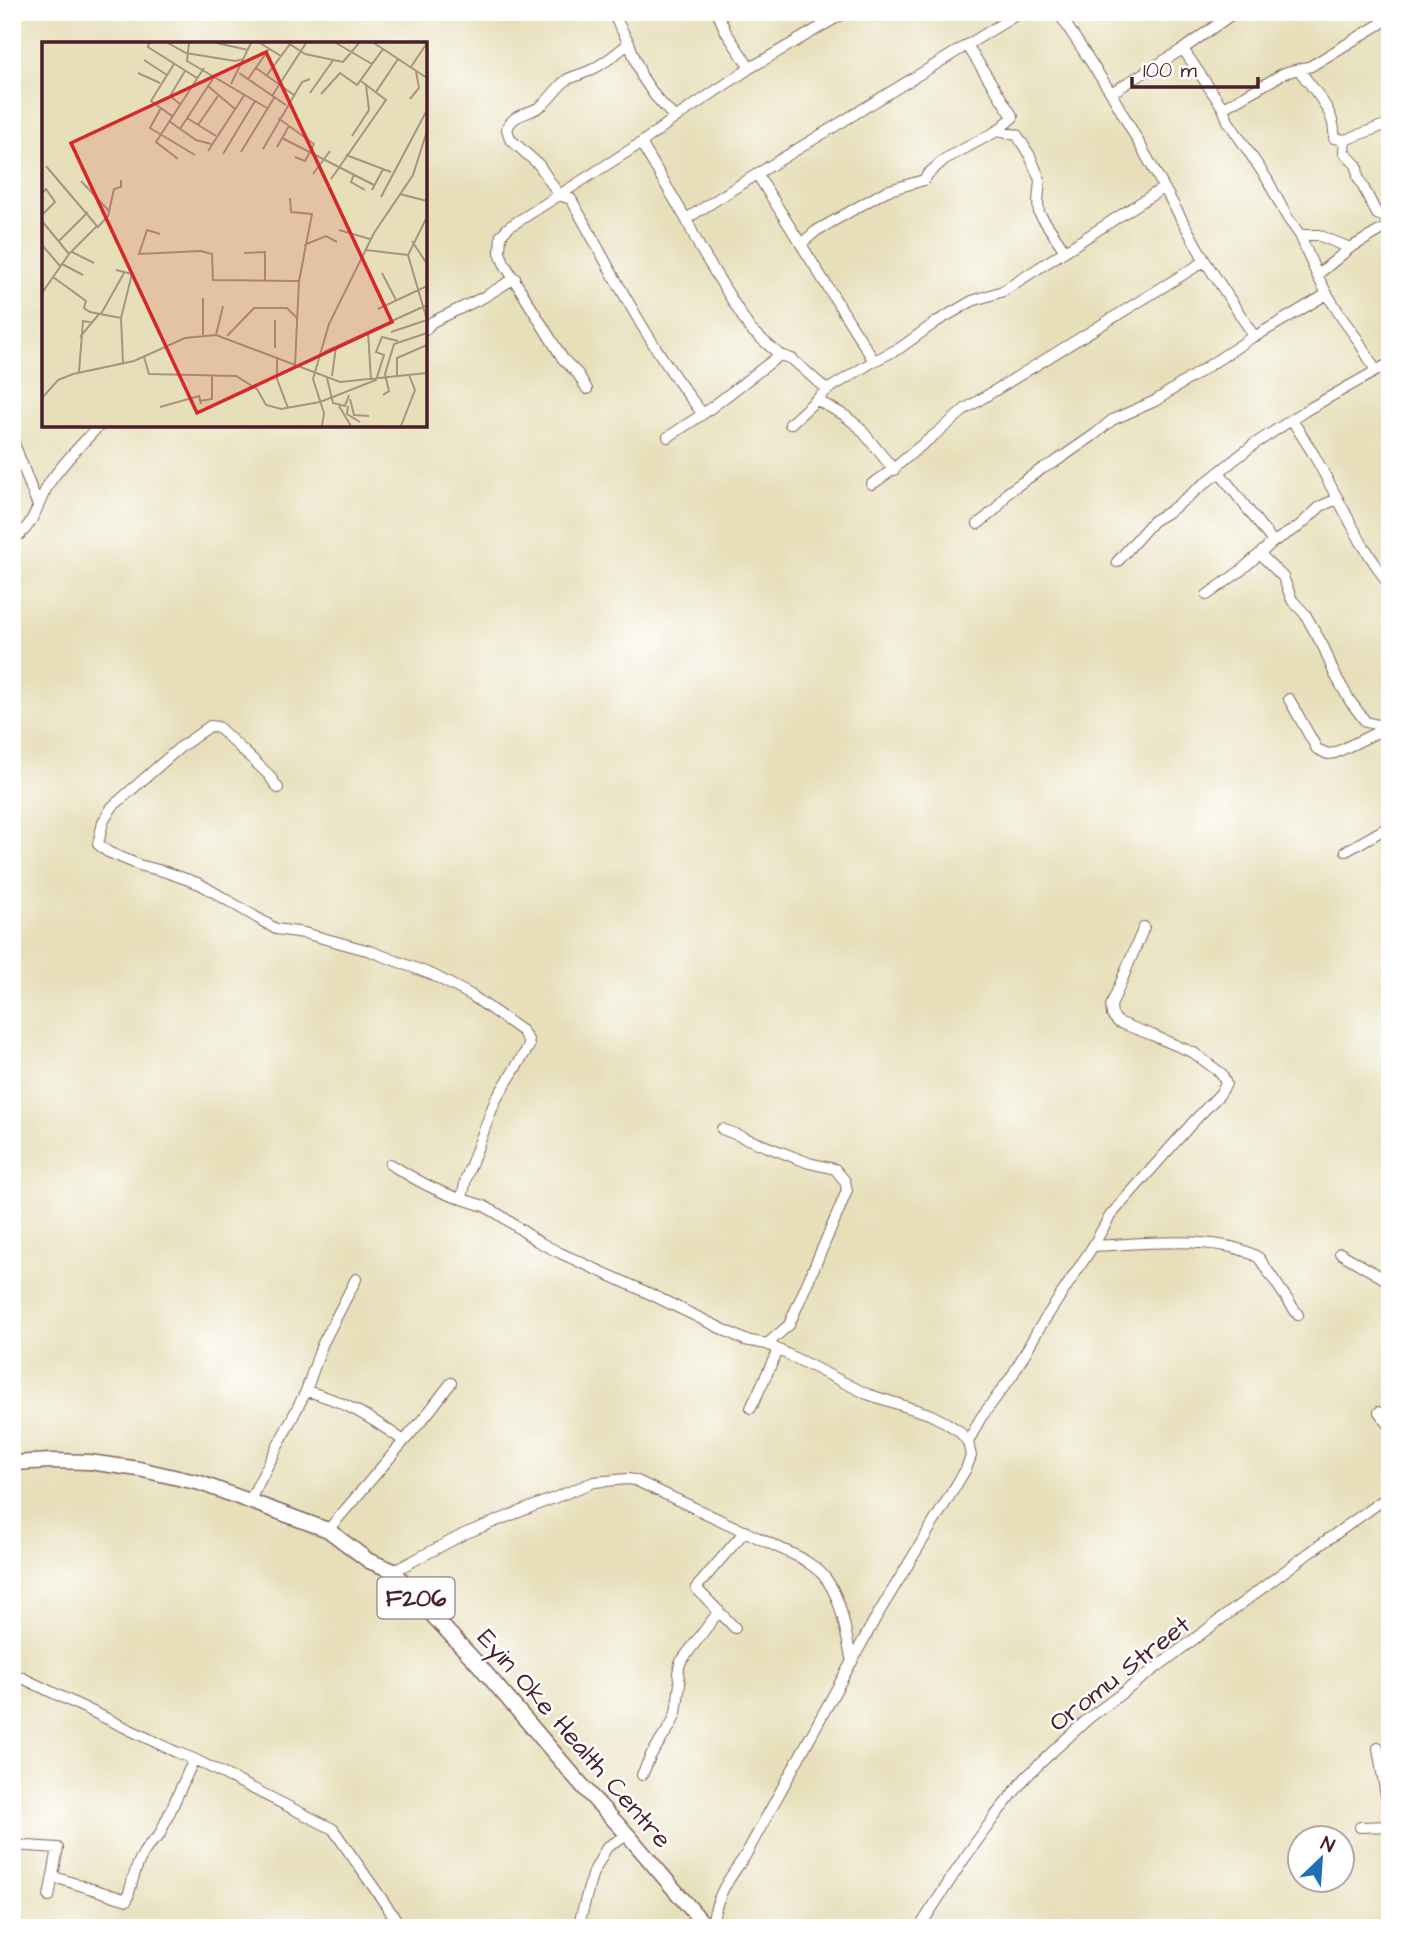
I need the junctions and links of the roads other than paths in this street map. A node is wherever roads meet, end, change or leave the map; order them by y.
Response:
1 (612, 12) edge
2 (717, 12) edge
3 (846, 12) edge
4 (1021, 12) edge
5 (1058, 12) edge
6 (1235, 12) edge
7 (1390, 18) edge
8 (629, 43) junction
9 (967, 45) junction
10 (1183, 49) junction
11 (750, 68) junction
12 (1299, 70) junction
13 (1111, 93) junction
14 (1223, 108) junction
15 (675, 118) junction
16 (1390, 123) edge
17 (997, 131) junction
18 (1345, 140) junction
19 (641, 143) junction
20 (757, 174) junction
21 (1163, 188) junction
22 (559, 195) junction
23 (686, 219) junction
24 (1390, 219) edge
25 (1390, 225) edge
26 (1300, 235) junction
27 (801, 244) junction
28 (1350, 248) junction
29 (1065, 251) junction
30 (1205, 261) junction
31 (1317, 275) junction
32 (515, 278) junction
33 (1327, 293) junction
34 (427, 327) edge
35 (1254, 336) junction
36 (780, 355) junction
37 (874, 361) junction
38 (1390, 363) edge
39 (1376, 371) junction
40 (587, 389) dead end
41 (827, 390) junction
42 (817, 400) junction
43 (704, 414) junction
44 (1292, 420) junction
45 (790, 424) dead end
46 (84, 427) edge
47 (98, 427) edge
48 (668, 437) dead end
49 (12, 438) edge
50 (87, 438) junction
51 (894, 470) junction
52 (1219, 472) junction
53 (872, 484) dead end
54 (1337, 499) junction
55 (38, 506) junction
56 (978, 524) dead end
57 (12, 538) edge
58 (1273, 542) junction
59 (1260, 554) junction
60 (1117, 562) dead end
61 (1390, 587) edge
62 (1207, 595) dead end
63 (1289, 699) dead end
64 (1389, 727) edge
65 (278, 788) dead end
66 (1390, 826) edge
67 (1346, 851) dead end
68 (1144, 927) dead end
69 (722, 1129) dead end
70 (390, 1164) dead end
71 (463, 1199) junction
72 (1093, 1246) junction
73 (1340, 1253) dead end
74 (356, 1279) dead end
75 (1390, 1282) edge
76 (1298, 1315) dead end
77 (767, 1344) junction
78 (778, 1350) junction
79 (452, 1383) dead end
80 (306, 1391) junction
81 (751, 1408) dead end
82 (1379, 1412) dead end
83 (1390, 1426) edge
84 (404, 1441) junction
85 (968, 1442) junction
86 (12, 1463) edge
87 (250, 1500) junction
88 (1388, 1500) edge
89 (328, 1530) junction
90 (745, 1531) junction
91 (394, 1571) junction
92 (719, 1611) junction
93 (735, 1628) dead end
94 (852, 1662) junction
95 (12, 1673) edge
96 (1378, 1748) dead end
97 (194, 1759) junction
98 (642, 1775) dead end
99 (1390, 1820) edge
100 (1360, 1826) dead end
101 (1390, 1826) edge
102 (628, 1835) junction
103 (12, 1845) edge
104 (54, 1877) junction
105 (49, 1897) dead end
106 (1390, 1927) edge
107 (402, 1928) edge
108 (578, 1928) edge
109 (709, 1928) edge
110 (919, 1928) edge
111 (1363, 1928) edge

1 - 8 street
2 - 11 street
3 - 11 street
4 - 9 street
5 - 13 street
6 - 10 street
7 - 12 street
8 - 15 street
8 - 22 street
9 - 17 street
9 - 20 street
10 - 13 street
10 - 14 street
11 - 15 street
12 - 14 street
12 - 18 street
13 - 21 street
14 - 26 street
15 - 19 street
16 - 18 street
17 - 27 street
17 - 29 street
18 - 24 street
19 - 22 street
19 - 23 street
20 - 23 street
20 - 27 street
21 - 29 street
21 - 30 street
22 - 32 street
22 - 43 street
23 - 36 street
25 - 28 street
26 - 28 street
26 - 31 street
27 - 37 street
28 - 31 street
29 - 37 street
30 - 35 street
30 - 51 street
31 - 33 street
32 - 34 street
32 - 40 street
33 - 35 street
33 - 39 street
35 - 56 street
36 - 41 street
36 - 43 street
37 - 41 street
38 - 39 street
39 - 44 street
41 - 42 street
42 - 45 street
42 - 51 street
43 - 48 street
44 - 52 street
44 - 54 street
46 - 50 street
47 - 50 street
49 - 55 street
50 - 55 street
51 - 53 street
52 - 58 street
52 - 60 street
54 - 58 street
54 - 61 street
55 - 57 street
58 - 59 street
59 - 62 street
59 - 64 street
63 - 64 street
65 - 71 street
66 - 67 street
68 - 72 street
69 - 77 street
70 - 71 street
71 - 77 street
72 - 76 street
72 - 85 street
73 - 75 street
74 - 80 street
77 - 78 street
78 - 81 street
78 - 85 street
79 - 84 street
80 - 84 street
80 - 87 street
82 - 83 street
84 - 89 street
85 - 94 street
86 - 87 main road, Eyin Oke Health Centre / F206
87 - 89 main road, Eyin Oke Health Centre / F206
88 - 110 street, Oromu Street
89 - 91 main road, Eyin Oke Health Centre / F206
90 - 91 street
90 - 92 street
90 - 94 street
91 - 102 main road, Eyin Oke Health Centre / F206
92 - 93 street
92 - 98 street
94 - 109 street
95 - 97 street
96 - 99 street
97 - 104 street
97 - 107 street
100 - 101 street
102 - 108 street
102 - 109 main road, Eyin Oke Health Centre / F206
103 - 104 street
104 - 105 street
106 - 111 street

